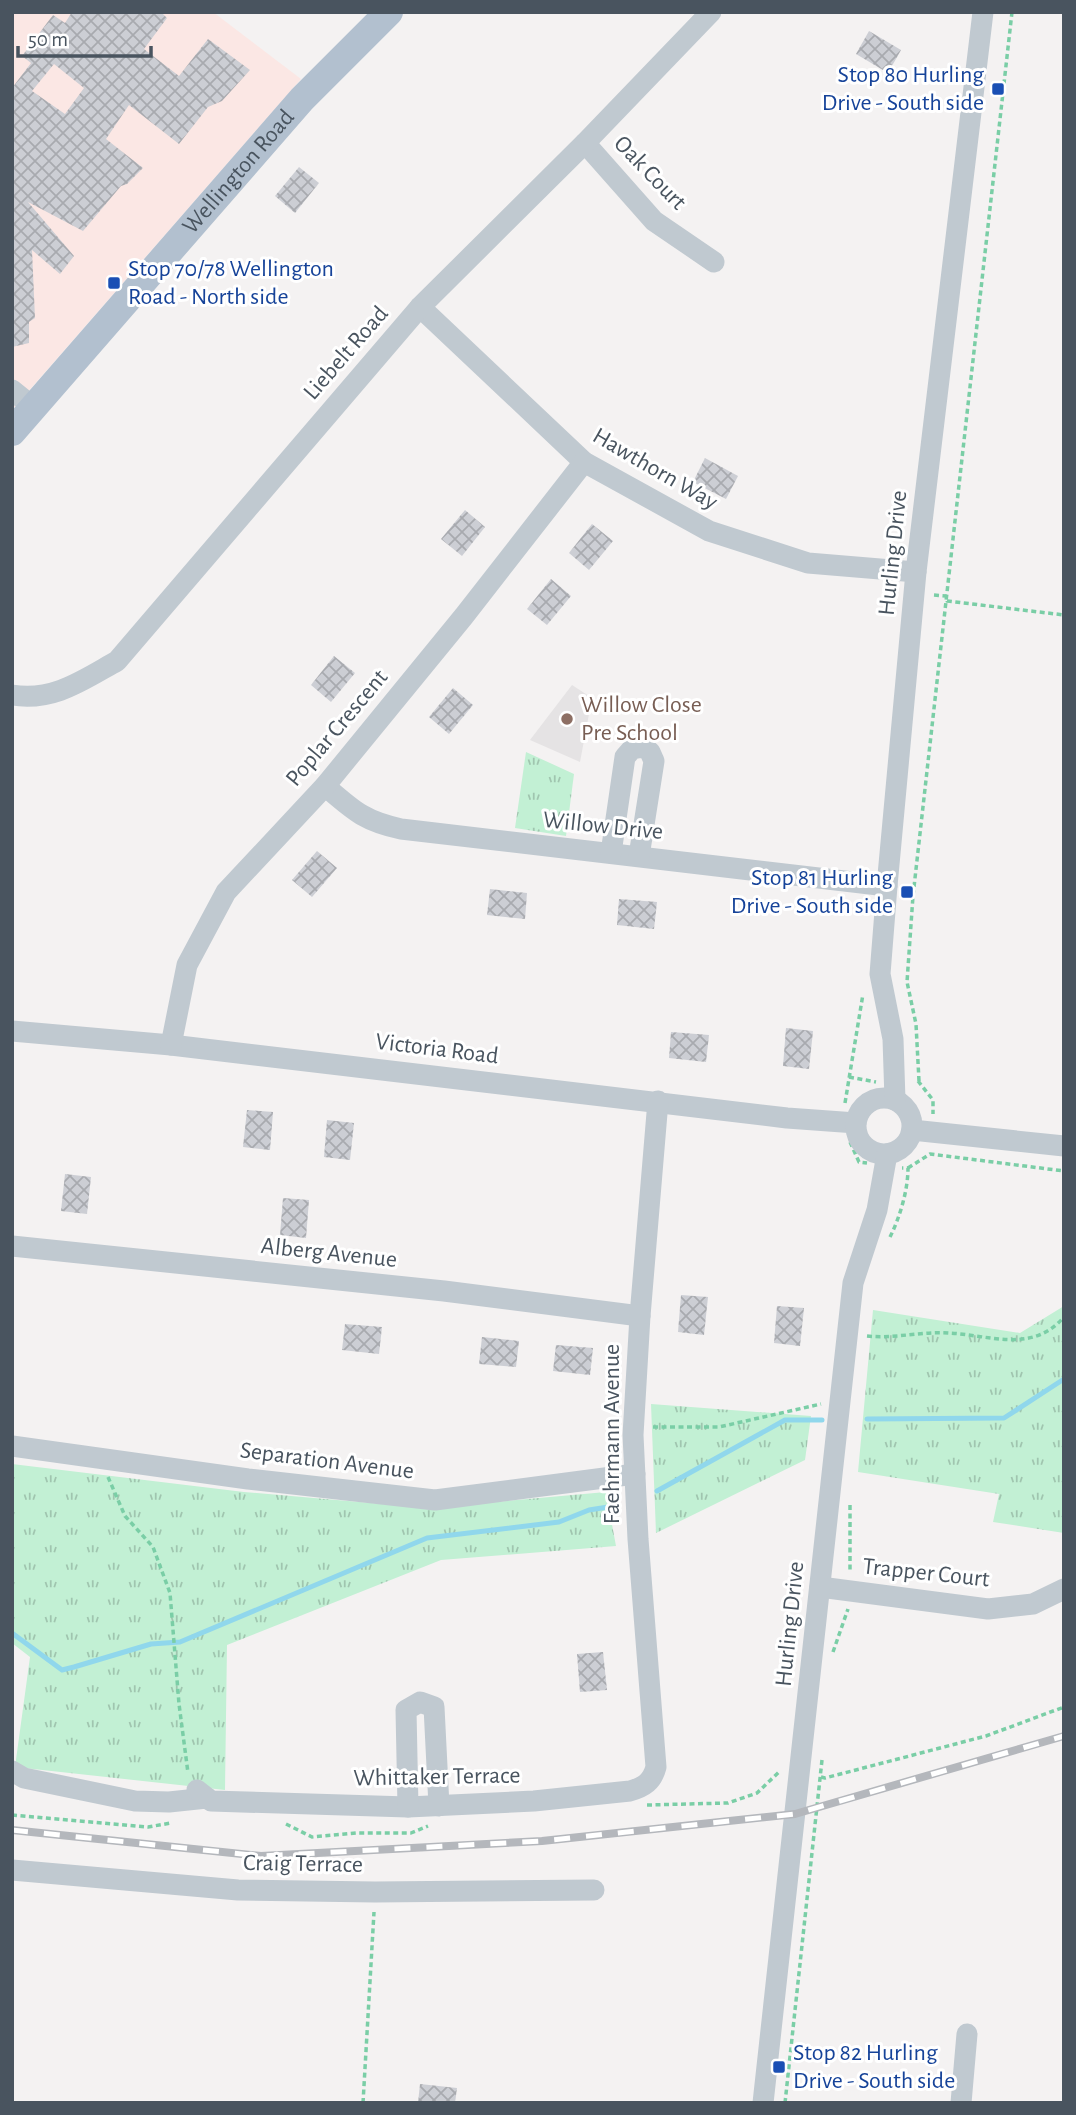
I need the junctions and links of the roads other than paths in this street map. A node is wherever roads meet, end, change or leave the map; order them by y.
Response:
1 (389, 12) edge
2 (711, 12) edge
3 (983, 12) edge
4 (584, 143) junction
5 (714, 262) dead end
6 (420, 307) junction
7 (23, 399) edge
8 (12, 432) edge
9 (584, 462) junction
10 (915, 582) junction
11 (12, 695) edge
12 (326, 786) junction
13 (611, 853) junction
14 (639, 856) junction
15 (887, 886) junction
16 (12, 1031) edge
17 (171, 1045) junction
18 (895, 1100) junction
19 (657, 1101) junction
20 (856, 1123) junction
21 (912, 1130) junction
22 (1064, 1146) edge
23 (886, 1160) junction
24 (12, 1246) edge
25 (640, 1316) junction
26 (12, 1446) edge
27 (635, 1474) junction
28 (820, 1587) junction
29 (1064, 1589) edge
30 (656, 1767) joint
31 (12, 1771) edge
32 (439, 1806) junction
33 (408, 1807) junction
34 (12, 1870) edge
35 (594, 1890) dead end
36 (967, 2034) dead end
37 (763, 2103) edge
38 (961, 2103) edge

1 - 7 main road, Wellington Road
2 - 4 street, Liebelt Road
3 - 10 street, Hurling Drive
4 - 5 street, Oak Court
4 - 6 street, Liebelt Road
6 - 9 street, Hawthorn Way
6 - 11 street, Liebelt Road
7 - 8 main road, Wellington Road
9 - 10 street, Hawthorn Way
9 - 12 street, Poplar Crescent
10 - 15 street, Hurling Drive
12 - 13 street, Willow Drive
12 - 17 street, Poplar Crescent
13 - 14 street, Willow Drive
13 - 14 street
14 - 15 street, Willow Drive
15 - 18 street, Hurling Drive
16 - 17 street, Victoria Road
17 - 19 street, Victoria Road
18 - 20 street
18 - 21 street
19 - 20 street, Victoria Road
19 - 25 street, Faehrmann Avenue
20 - 23 street
21 - 22 street
21 - 23 street
23 - 28 street, Hurling Drive
24 - 25 street, Alberg Avenue
25 - 27 street, Faehrmann Avenue
26 - 27 street, Separation Avenue
27 - 30 street, Faehrmann Avenue
28 - 29 street, Trapper Court
28 - 37 street, Hurling Drive
30 - 32 street, Whittaker Terrace
31 - 33 street, Whittaker Terrace
32 - 33 street, Whittaker Terrace
32 - 33 street
34 - 35 street, Craig Terrace
36 - 38 street

